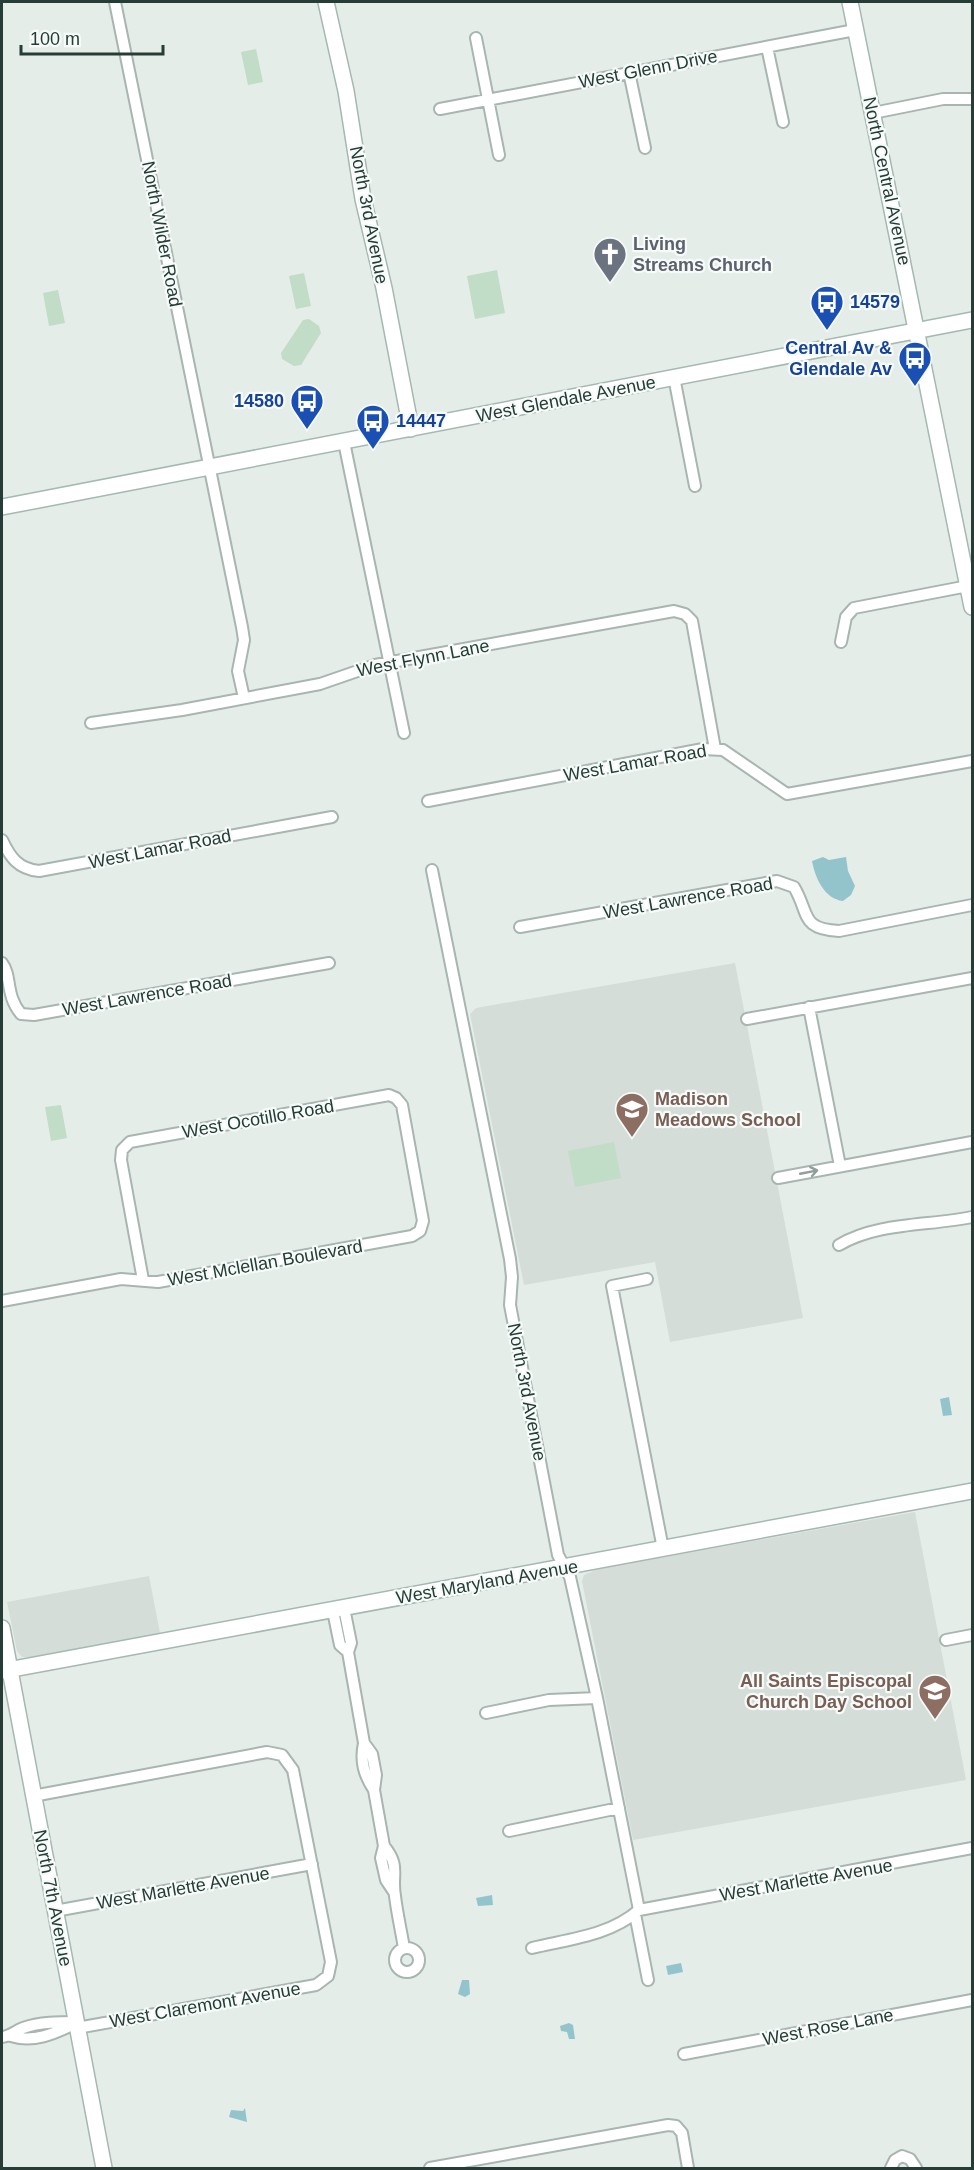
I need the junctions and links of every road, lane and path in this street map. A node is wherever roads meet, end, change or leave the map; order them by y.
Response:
1 (115, 2) edge
2 (326, 2) edge
3 (850, 2) edge
4 (855, 30) junction
5 (476, 38) dead end
6 (767, 47) junction
7 (629, 72) junction
8 (972, 99) edge
9 (489, 100) junction
10 (440, 109) dead end
11 (873, 113) junction
12 (783, 122) dead end
13 (645, 148) dead end
14 (499, 154) dead end
15 (972, 320) edge
16 (918, 331) junction
17 (674, 377) junction
18 (411, 429) junction
19 (344, 442) junction
20 (210, 467) junction
21 (695, 486) dead end
22 (2, 507) edge
23 (968, 586) junction
24 (972, 607) edge
25 (841, 642) dead end
26 (389, 663) junction
27 (244, 698) junction
28 (91, 723) dead end
29 (404, 733) dead end
30 (715, 748) junction
31 (972, 761) edge
32 (428, 801) dead end
33 (332, 817) dead end
34 (2, 840) edge
35 (432, 870) dead end
36 (972, 905) edge
37 (520, 927) dead end
38 (2, 963) edge
39 (329, 963) dead end
40 (972, 978) edge
41 (809, 1007) junction
42 (747, 1019) dead end
43 (972, 1142) edge
44 (840, 1166) junction
45 (778, 1178) dead end
46 (972, 1217) edge
47 (420, 1231) joint
48 (839, 1245) dead end
49 (647, 1279) dead end
50 (143, 1280) junction
51 (2, 1301) edge
52 (972, 1491) edge
53 (663, 1549) junction
54 (566, 1568) junction
55 (339, 1609) junction
56 (2, 1628) edge
57 (972, 1635) edge
58 (946, 1640) dead end
59 (5, 1671) edge
60 (597, 1698) junction
61 (486, 1713) dead end
62 (33, 1796) junction
63 (619, 1808) junction
64 (509, 1831) dead end
65 (972, 1848) edge
66 (312, 1864) junction
67 (55, 1911) junction
68 (637, 1912) junction
69 (404, 1948) dead end
70 (532, 1948) dead end
71 (648, 1980) dead end
72 (972, 2000) edge
73 (77, 2025) junction
74 (6, 2036) edge
75 (684, 2054) dead end
76 (104, 2169) edge
77 (430, 2169) edge
78 (688, 2169) edge
79 (891, 2169) edge
80 (915, 2169) edge

1 - 20 street, North Wilder Road
2 - 18 main road, North 3rd Avenue
3 - 4 main road, North Central Avenue
4 - 6 street, West Glenn Drive
4 - 11 main road, North Central Avenue
5 - 9 street
6 - 7 street, West Glenn Drive
6 - 12 street
7 - 9 street, West Glenn Drive
7 - 13 street
8 - 11 street
9 - 10 street, West Glenn Drive
9 - 14 street
11 - 16 main road, North Central Avenue
15 - 16 main road, West Glendale Avenue
16 - 17 main road, West Glendale Avenue
16 - 23 main road, North Central Avenue
17 - 18 main road, West Glendale Avenue
17 - 21 street
18 - 19 main road, West Glendale Avenue
19 - 20 main road, West Glendale Avenue
19 - 26 street
20 - 22 main road, West Glendale Avenue
20 - 27 street, North Wilder Road
23 - 24 main road, North Central Avenue
23 - 25 street
26 - 27 street, West Flynn Lane
26 - 29 street
26 - 30 street, West Flynn Lane
27 - 28 street, West Flynn Lane
30 - 31 street, West Lamar Road
30 - 32 street, West Lamar Road
33 - 34 street, West Lamar Road
35 - 54 street, North 3rd Avenue
36 - 37 street, West Lawrence Road
38 - 39 street, West Lawrence Road
40 - 41 street
41 - 42 street
41 - 44 street
43 - 44 street
45 -> 44 street
46 - 48 street
47 - 50 street, West Mclellan Boulevard
47 - 50 street, West Ocotillo Road
49 - 53 street
50 - 51 street, West Mclellan Boulevard
52 - 53 main road, West Maryland Avenue
53 - 54 main road, West Maryland Avenue
54 - 55 main road, West Maryland Avenue
54 - 60 street, North 3rd Avenue
55 - 59 main road, West Maryland Avenue
55 - 69 street
56 - 59 main road, North 7th Avenue
57 - 58 street
59 - 62 main road, North 7th Avenue
60 - 61 street
60 - 63 street, North 3rd Avenue
62 - 66 street
62 - 67 main road, North 7th Avenue
63 - 64 street
63 - 68 street, North 3rd Avenue
65 - 68 street, West Marlette Avenue
66 - 67 street, West Marlette Avenue
66 - 73 street, West Claremont Avenue
67 - 73 main road, North 7th Avenue
68 - 70 street
68 - 71 street, North 3rd Avenue
72 - 75 street, West Rose Lane
73 - 74 street, West Claremont Avenue
73 - 76 main road, North 7th Avenue
77 - 78 street
79 - 80 street

